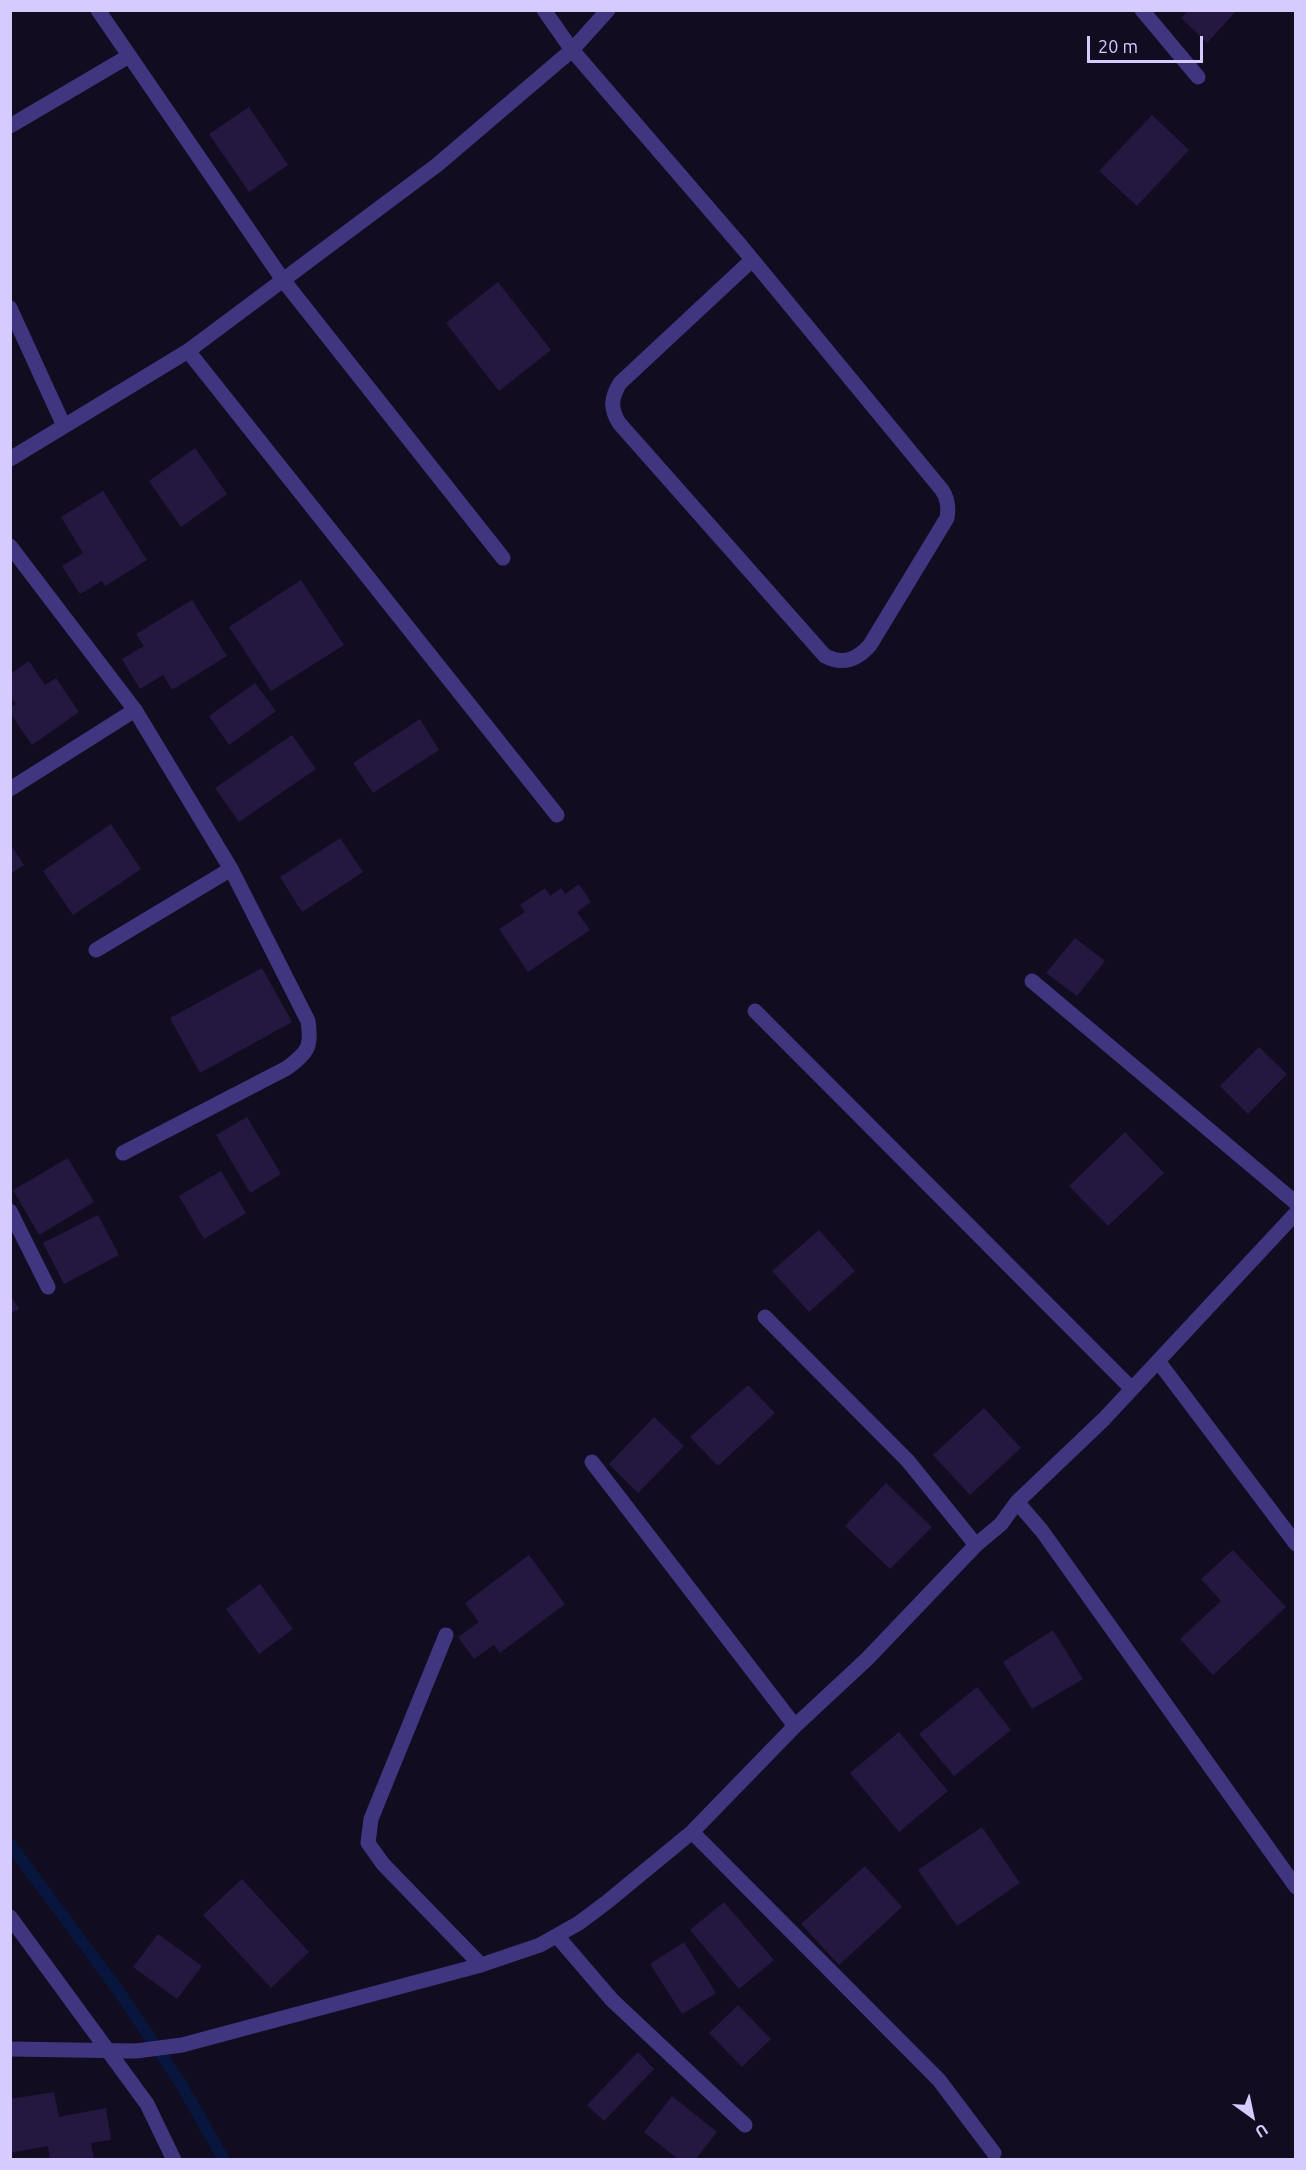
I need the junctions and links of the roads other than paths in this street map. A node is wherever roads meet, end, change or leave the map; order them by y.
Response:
1 (98, 10) edge
2 (544, 10) edge
3 (608, 10) edge
4 (1142, 10) edge
5 (572, 50) junction
6 (129, 56) junction
7 (1198, 77) dead end
8 (10, 126) edge
9 (752, 260) junction
10 (283, 280) junction
11 (10, 308) edge
12 (188, 351) junction
13 (64, 426) junction
14 (10, 459) edge
15 (10, 546) edge
16 (502, 558) dead end
17 (135, 710) junction
18 (10, 789) edge
19 (557, 815) dead end
20 (231, 869) junction
21 (96, 950) dead end
22 (1032, 981) dead end
23 (755, 1011) dead end
24 (123, 1153) dead end
25 (1296, 1203) edge
26 (10, 1211) edge
27 (1296, 1213) edge
28 (48, 1287) dead end
29 (765, 1317) dead end
30 (1158, 1361) junction
31 (1132, 1389) junction
32 (592, 1462) dead end
33 (1017, 1502) junction
34 (1296, 1544) edge
35 (976, 1545) junction
36 (446, 1635) dead end
37 (795, 1726) junction
38 (692, 1832) junction
39 (1296, 1887) edge
40 (10, 1917) edge
41 (556, 1936) junction
42 (481, 1965) junction
43 (10, 2049) edge
44 (108, 2051) junction
45 (745, 2125) dead end
46 (994, 2153) dead end
47 (174, 2160) edge

1 - 6 street
2 - 5 street
3 - 5 street
4 - 7 street
5 - 9 street
5 - 10 street
6 - 8 street
6 - 10 street
9 - 9 street
10 - 12 street
10 - 16 street
11 - 13 street
12 - 13 street
12 - 19 street
13 - 14 street
15 - 17 street
17 - 18 street
17 - 20 street
20 - 21 street
20 - 24 street
22 - 25 street
23 - 31 street
26 - 28 street
27 - 30 street
29 - 35 street
30 - 31 street
30 - 34 street
31 - 33 street
32 - 37 street
33 - 35 street
33 - 39 street
35 - 37 street
36 - 42 street
37 - 38 street
38 - 41 street
38 - 46 street
40 - 44 street
41 - 42 street
41 - 45 street
42 - 44 street
43 - 44 street
44 - 47 street

